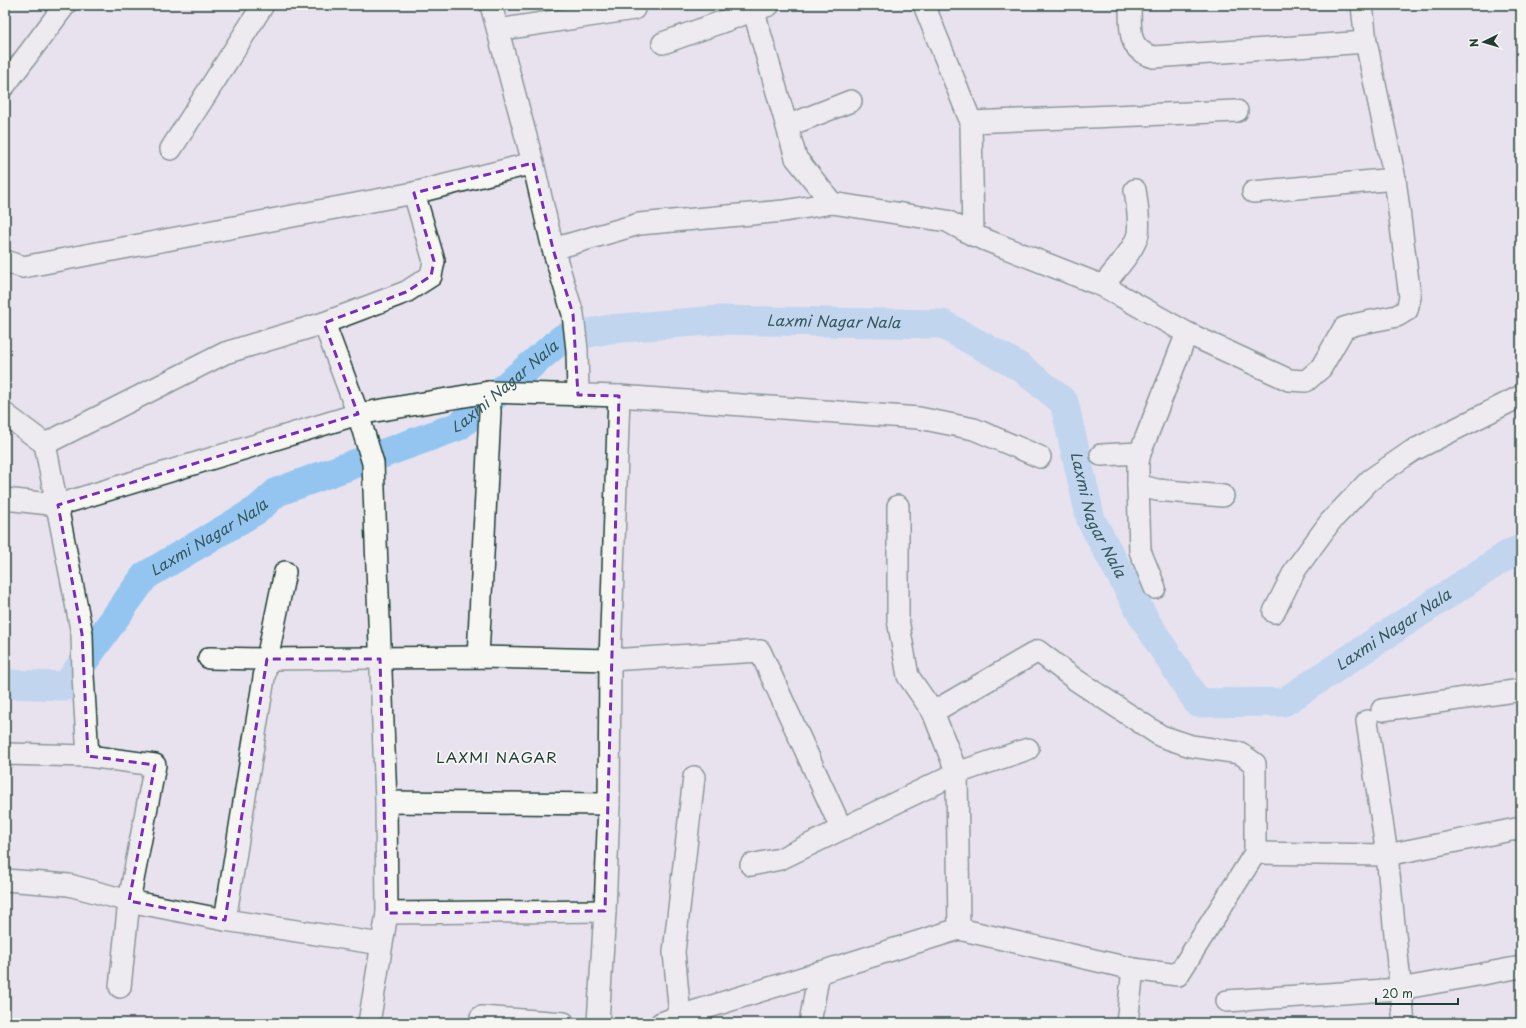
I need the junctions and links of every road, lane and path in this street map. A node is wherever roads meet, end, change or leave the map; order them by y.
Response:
1 (65, 5) edge
2 (263, 5) edge
3 (491, 5) edge
4 (924, 5) edge
5 (1130, 5) edge
6 (1362, 5) edge
7 (758, 7) edge
8 (634, 9) dead end
9 (498, 30) junction
10 (1366, 42) junction
11 (663, 43) dead end
12 (5, 85) edge
13 (851, 101) dead end
14 (1237, 111) dead end
15 (971, 122) junction
16 (787, 126) junction
17 (171, 149) dead end
18 (533, 163) junction
19 (1395, 179) junction
20 (1136, 190) dead end
21 (1253, 192) dead end
22 (414, 193) junction
23 (832, 203) junction
24 (974, 235) junction
25 (553, 249) junction
26 (5, 261) edge
27 (1103, 286) junction
28 (324, 323) junction
29 (1187, 333) junction
30 (578, 395) junction
31 (618, 396) junction
32 (1521, 396) edge
33 (489, 402) junction
34 (5, 414) edge
35 (358, 414) junction
36 (45, 444) junction
37 (1140, 453) junction
38 (1101, 455) dead end
39 (1040, 457) dead end
40 (1138, 485) junction
41 (1223, 496) dead end
42 (5, 499) edge
43 (58, 505) junction
44 (898, 506) dead end
45 (284, 572) dead end
46 (1155, 588) dead end
47 (1274, 612) dead end
48 (478, 657) junction
49 (210, 658) dead end
50 (267, 659) junction
51 (380, 659) junction
52 (610, 660) junction
53 (1521, 690) edge
54 (933, 712) junction
55 (1028, 749) dead end
56 (5, 754) edge
57 (88, 756) junction
58 (957, 773) junction
59 (694, 777) dead end
60 (386, 802) junction
61 (608, 804) junction
62 (841, 828) junction
63 (1521, 828) edge
64 (1255, 853) junction
65 (1387, 855) junction
66 (751, 865) dead end
67 (5, 880) edge
68 (129, 901) junction
69 (605, 911) junction
70 (387, 913) junction
71 (225, 920) junction
72 (959, 929) junction
73 (381, 944) junction
74 (1521, 967) edge
75 (1133, 969) junction
76 (818, 972) junction
77 (120, 987) dead end
78 (1400, 989) junction
79 (1227, 1001) dead end
80 (481, 1017) dead end
81 (670, 1019) edge
82 (369, 1023) edge
83 (564, 1023) edge
84 (598, 1023) edge
85 (810, 1023) edge
86 (1127, 1023) edge
87 (1404, 1023) edge

1 - 12 street
2 - 17 street
3 - 9 street
4 - 15 street
5 - 10 street
6 - 10 street
7 - 11 street
7 - 16 street
8 - 9 street
9 - 18 street
10 - 19 street
13 - 16 street
14 - 15 street
15 - 24 street
16 - 23 street
18 - 22 street
18 - 25 street
19 - 21 street
19 - 29 street
20 - 27 street
22 - 26 street
22 - 28 street
23 - 24 street
23 - 25 street
24 - 27 street
25 - 30 street
27 - 29 street
28 - 35 street
28 - 36 street
29 - 37 street
30 - 31 street
30 - 33 street
31 - 39 street
31 - 52 street
32 - 47 street
33 - 35 street
33 - 48 street
34 - 36 street
35 - 43 street
35 - 51 street
36 - 43 street
37 - 38 street
37 - 40 street
40 - 41 street
40 - 46 street
42 - 43 street
43 - 57 street
44 - 54 street
45 - 50 street
48 - 51 street
48 - 52 street
49 - 50 street
50 - 51 street
50 - 71 street
51 - 60 street
52 - 61 street
52 - 62 street
53 - 65 street
54 - 58 street
54 - 64 street
55 - 58 street
56 - 57 street
57 - 68 street
58 - 62 street
58 - 72 street
59 - 81 street
60 - 61 street
60 - 70 street
61 - 69 street
62 - 66 street
63 - 65 street
64 - 65 street
64 - 75 street
65 - 78 street
67 - 68 street
68 - 71 street
68 - 77 street
69 - 70 street
69 - 84 street
70 - 73 street
71 - 73 street
72 - 75 street
72 - 76 street
73 - 82 street
74 - 78 street
75 - 86 street
76 - 81 street
76 - 85 street
78 - 79 street
78 - 87 street
80 - 83 street

